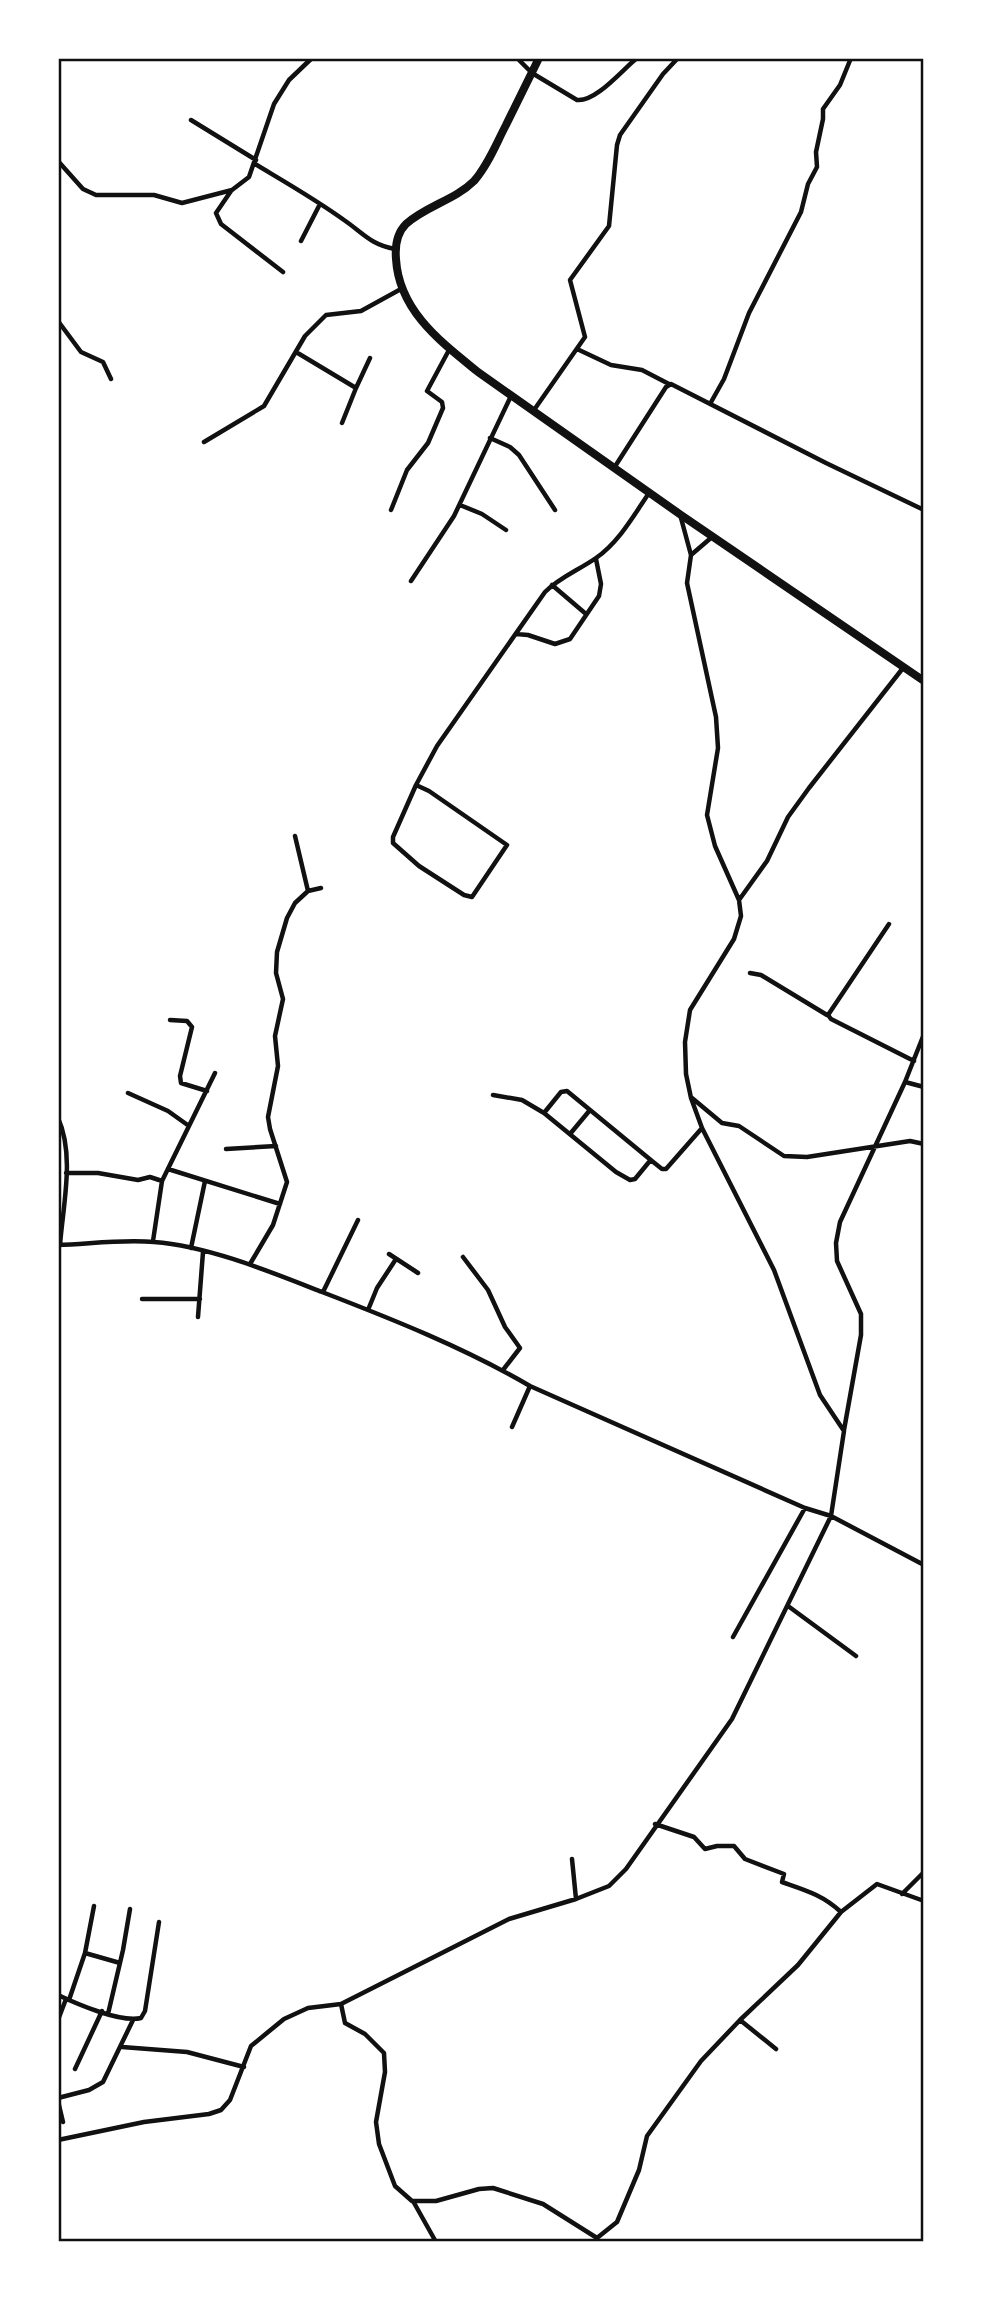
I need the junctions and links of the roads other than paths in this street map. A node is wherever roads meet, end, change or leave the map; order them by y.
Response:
1 (312, 58) edge
2 (517, 58) edge
3 (539, 58) edge
4 (637, 58) edge
5 (678, 58) edge
6 (851, 58) edge
7 (532, 73) junction
8 (191, 120) dead end
9 (58, 161) edge
10 (256, 162) junction
11 (232, 190) junction
12 (320, 204) junction
13 (301, 241) dead end
14 (395, 249) junction
15 (282, 272) dead end
16 (401, 289) junction
17 (58, 321) edge
18 (450, 349) junction
19 (577, 349) junction
20 (296, 352) junction
21 (370, 358) dead end
22 (111, 379) dead end
23 (669, 384) junction
24 (356, 388) junction
25 (512, 395) junction
26 (710, 404) junction
27 (534, 410) junction
28 (342, 423) dead end
29 (490, 438) junction
30 (204, 442) dead end
31 (614, 468) junction
32 (650, 492) junction
33 (460, 505) junction
34 (391, 510) dead end
35 (555, 510) dead end
36 (924, 510) edge
37 (681, 515) junction
38 (506, 530) dead end
39 (713, 537) junction
40 (691, 555) junction
41 (596, 559) junction
42 (411, 581) dead end
43 (552, 585) junction
44 (587, 614) junction
45 (515, 634) junction
46 (904, 668) junction
47 (924, 681) edge
48 (416, 785) junction
49 (295, 836) dead end
50 (321, 888) dead end
51 (308, 891) junction
52 (739, 900) junction
53 (889, 924) dead end
54 (750, 973) dead end
55 (828, 1015) junction
56 (170, 1020) dead end
57 (924, 1034) edge
58 (914, 1061) junction
59 (215, 1073) dead end
60 (905, 1082) junction
61 (924, 1087) edge
62 (207, 1091) junction
63 (128, 1093) dead end
64 (493, 1095) dead end
65 (691, 1098) junction
66 (590, 1110) junction
67 (544, 1113) junction
68 (58, 1118) edge
69 (189, 1126) junction
70 (702, 1128) junction
71 (570, 1134) junction
72 (924, 1144) edge
73 (876, 1145) junction
74 (276, 1146) junction
75 (226, 1149) dead end
76 (652, 1161) junction
77 (168, 1169) junction
78 (66, 1173) junction
79 (205, 1180) junction
80 (162, 1181) junction
81 (280, 1204) junction
82 (358, 1220) dead end
83 (153, 1241) junction
84 (59, 1245) edge
85 (191, 1248) junction
86 (204, 1252) junction
87 (389, 1254) dead end
88 (463, 1257) dead end
89 (396, 1259) junction
90 (250, 1264) junction
91 (418, 1273) dead end
92 (323, 1292) junction
93 (142, 1298) dead end
94 (200, 1299) junction
95 (368, 1310) junction
96 (198, 1317) dead end
97 (503, 1370) junction
98 (530, 1386) junction
99 (512, 1427) dead end
100 (844, 1431) junction
101 (805, 1508) junction
102 (831, 1516) junction
103 (924, 1565) edge
104 (788, 1606) junction
105 (733, 1637) dead end
106 (856, 1656) dead end
107 (655, 1824) junction
108 (572, 1859) dead end
109 (924, 1872) edge
110 (902, 1894) junction
111 (576, 1899) junction
112 (924, 1901) edge
113 (94, 1906) dead end
114 (130, 1909) dead end
115 (841, 1912) junction
116 (159, 1922) dead end
117 (85, 1953) junction
118 (120, 1962) junction
119 (58, 1995) edge
120 (67, 1999) junction
121 (341, 2004) junction
122 (102, 2011) junction
123 (108, 2014) junction
124 (58, 2020) edge
125 (133, 2020) junction
126 (740, 2020) junction
127 (122, 2047) junction
128 (776, 2049) dead end
129 (244, 2067) junction
130 (75, 2069) dead end
131 (58, 2100) edge
132 (63, 2122) dead end
133 (58, 2140) edge
134 (412, 2201) junction
135 (436, 2242) edge

1 - 10 street
2 - 7 street
3 - 7 highway
4 - 7 street
5 - 19 street
6 - 26 street
7 - 14 highway
8 - 10 street
9 - 11 street
10 - 11 street
10 - 12 street
11 - 15 street
12 - 13 street
12 - 14 street
14 - 16 highway
16 - 18 highway
16 - 20 street
17 - 22 street
18 - 25 highway
18 - 34 street
19 - 23 street
19 - 27 street
20 - 24 street
20 - 30 street
21 - 24 street
23 - 26 street
23 - 31 street
24 - 28 street
25 - 27 highway
25 - 29 street
26 - 36 street
27 - 31 highway
29 - 33 street
29 - 35 street
31 - 32 highway
32 - 37 highway
32 - 41 street
33 - 38 street
33 - 42 street
37 - 39 highway
37 - 40 street
39 - 40 street
39 - 46 highway
40 - 52 street
41 - 43 street
41 - 44 street
43 - 44 street
43 - 45 street
44 - 45 street
45 - 48 street
46 - 47 highway
46 - 52 street
48 - 48 street
49 - 51 street
50 - 51 street
51 - 74 street
52 - 65 street
53 - 55 street
54 - 55 street
55 - 58 street
56 - 62 street
57 - 58 street
58 - 60 street
59 - 62 street
60 - 61 street
60 - 73 street
62 - 69 street
63 - 69 street
64 - 67 street
65 - 70 street
65 - 73 street
66 - 67 street
66 - 71 street
66 - 76 street
67 - 71 street
68 - 78 street
69 - 77 street
70 - 76 street
70 - 100 street
71 - 76 street
72 - 73 street
73 - 100 street
74 - 75 street
74 - 81 street
77 - 79 street
77 - 80 street
78 - 80 street
78 - 84 street
79 - 81 street
79 - 85 street
80 - 83 street
81 - 90 street
82 - 92 street
83 - 84 street
83 - 85 street
85 - 86 street
86 - 90 street
86 - 94 street
87 - 89 street
88 - 97 street
89 - 91 street
89 - 95 street
90 - 92 street
92 - 95 street
93 - 94 street
94 - 96 street
95 - 97 street
97 - 98 street
98 - 99 street
98 - 101 street
100 - 102 street
101 - 102 street
101 - 105 street
102 - 103 street
102 - 104 street
104 - 106 street
104 - 107 street
107 - 111 street
107 - 115 street
108 - 111 street
109 - 110 street
110 - 112 street
110 - 115 street
111 - 121 street
113 - 117 street
114 - 118 street
115 - 126 street
116 - 125 street
117 - 118 street
117 - 120 street
118 - 123 street
119 - 120 street
120 - 122 street
120 - 124 street
121 - 129 street
121 - 134 street
122 - 123 street
122 - 130 street
123 - 125 street
125 - 127 street
126 - 128 street
126 - 134 street
127 - 129 street
127 - 131 street
129 - 133 street
131 - 132 street
134 - 135 street

